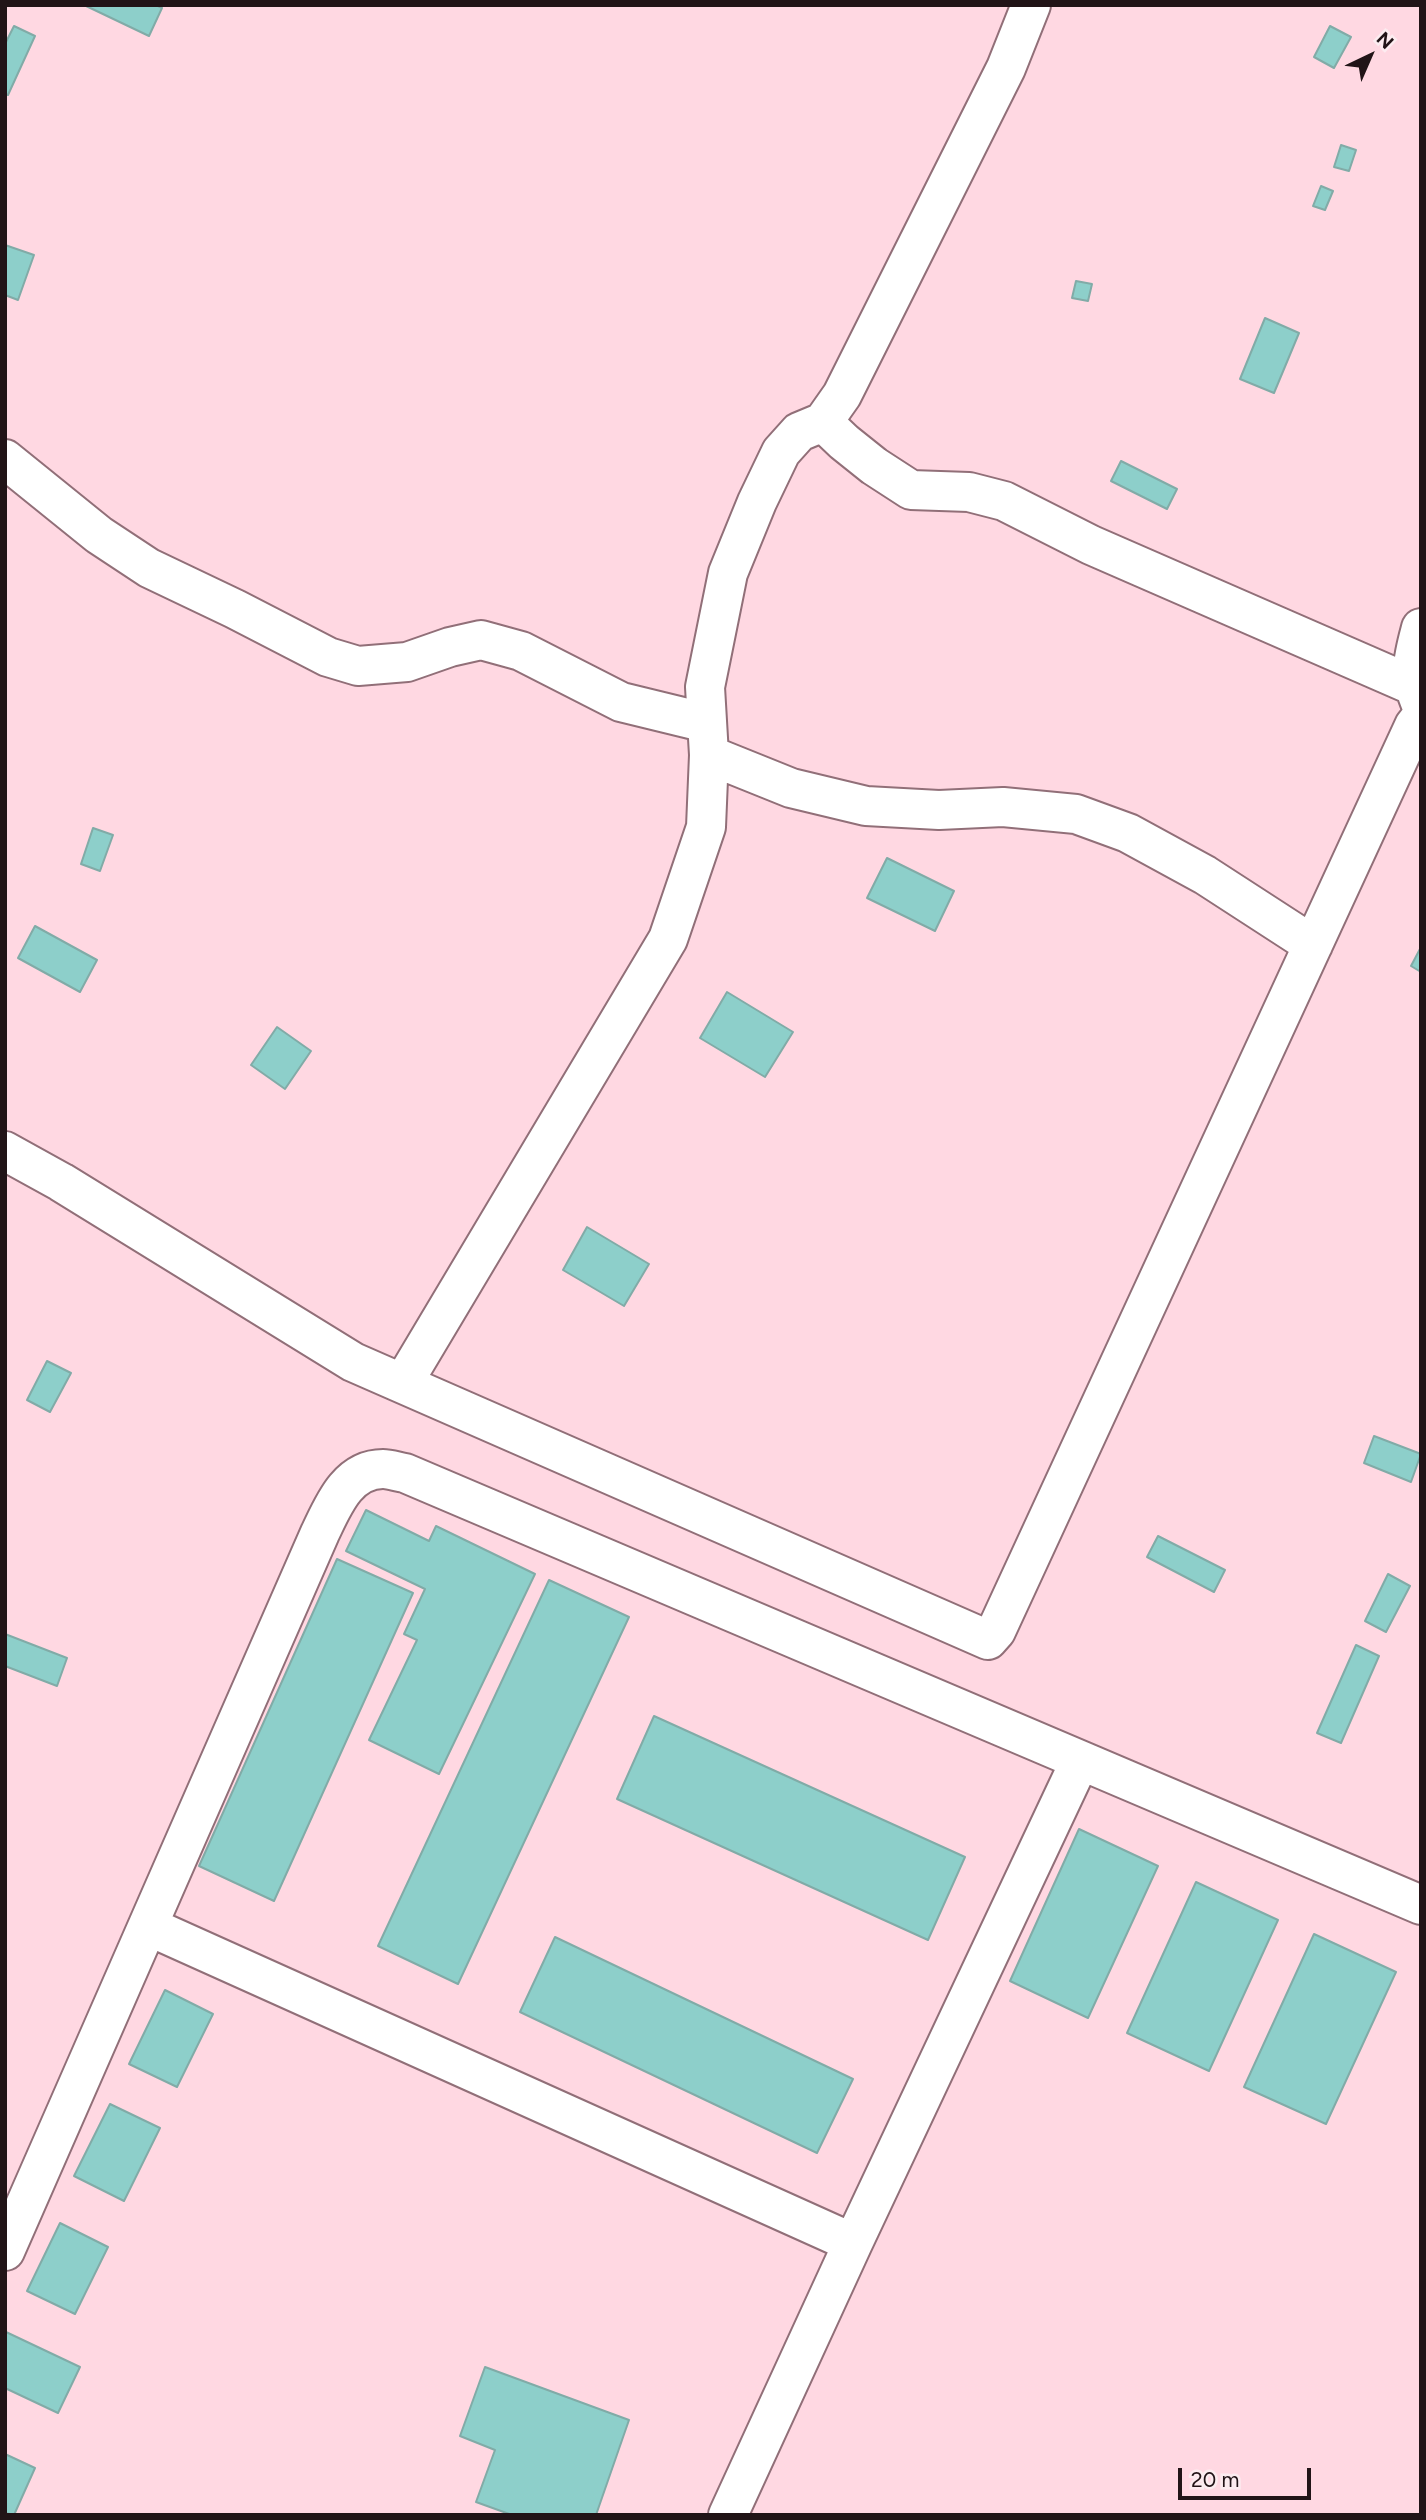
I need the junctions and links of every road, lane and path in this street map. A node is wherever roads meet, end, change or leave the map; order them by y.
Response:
1 (1031, 5) edge
2 (823, 422) junction
3 (5, 459) edge
4 (1421, 628) edge
5 (1418, 702) edge
6 (708, 739) junction
7 (1313, 945) junction
8 (5, 1151) edge
9 (403, 1383) junction
10 (1080, 1761) junction
11 (1421, 1905) edge
12 (148, 1926) junction
13 (853, 2243) junction
14 (5, 2251) edge
15 (728, 2515) edge

1 - 2 street
2 - 5 street
2 - 6 street
3 - 6 street
4 - 5 street
5 - 7 street
6 - 7 street
6 - 9 street
7 - 9 street
8 - 9 street
10 - 11 street
10 - 12 street
10 - 13 street
12 - 13 street
12 - 14 street
13 - 15 street

